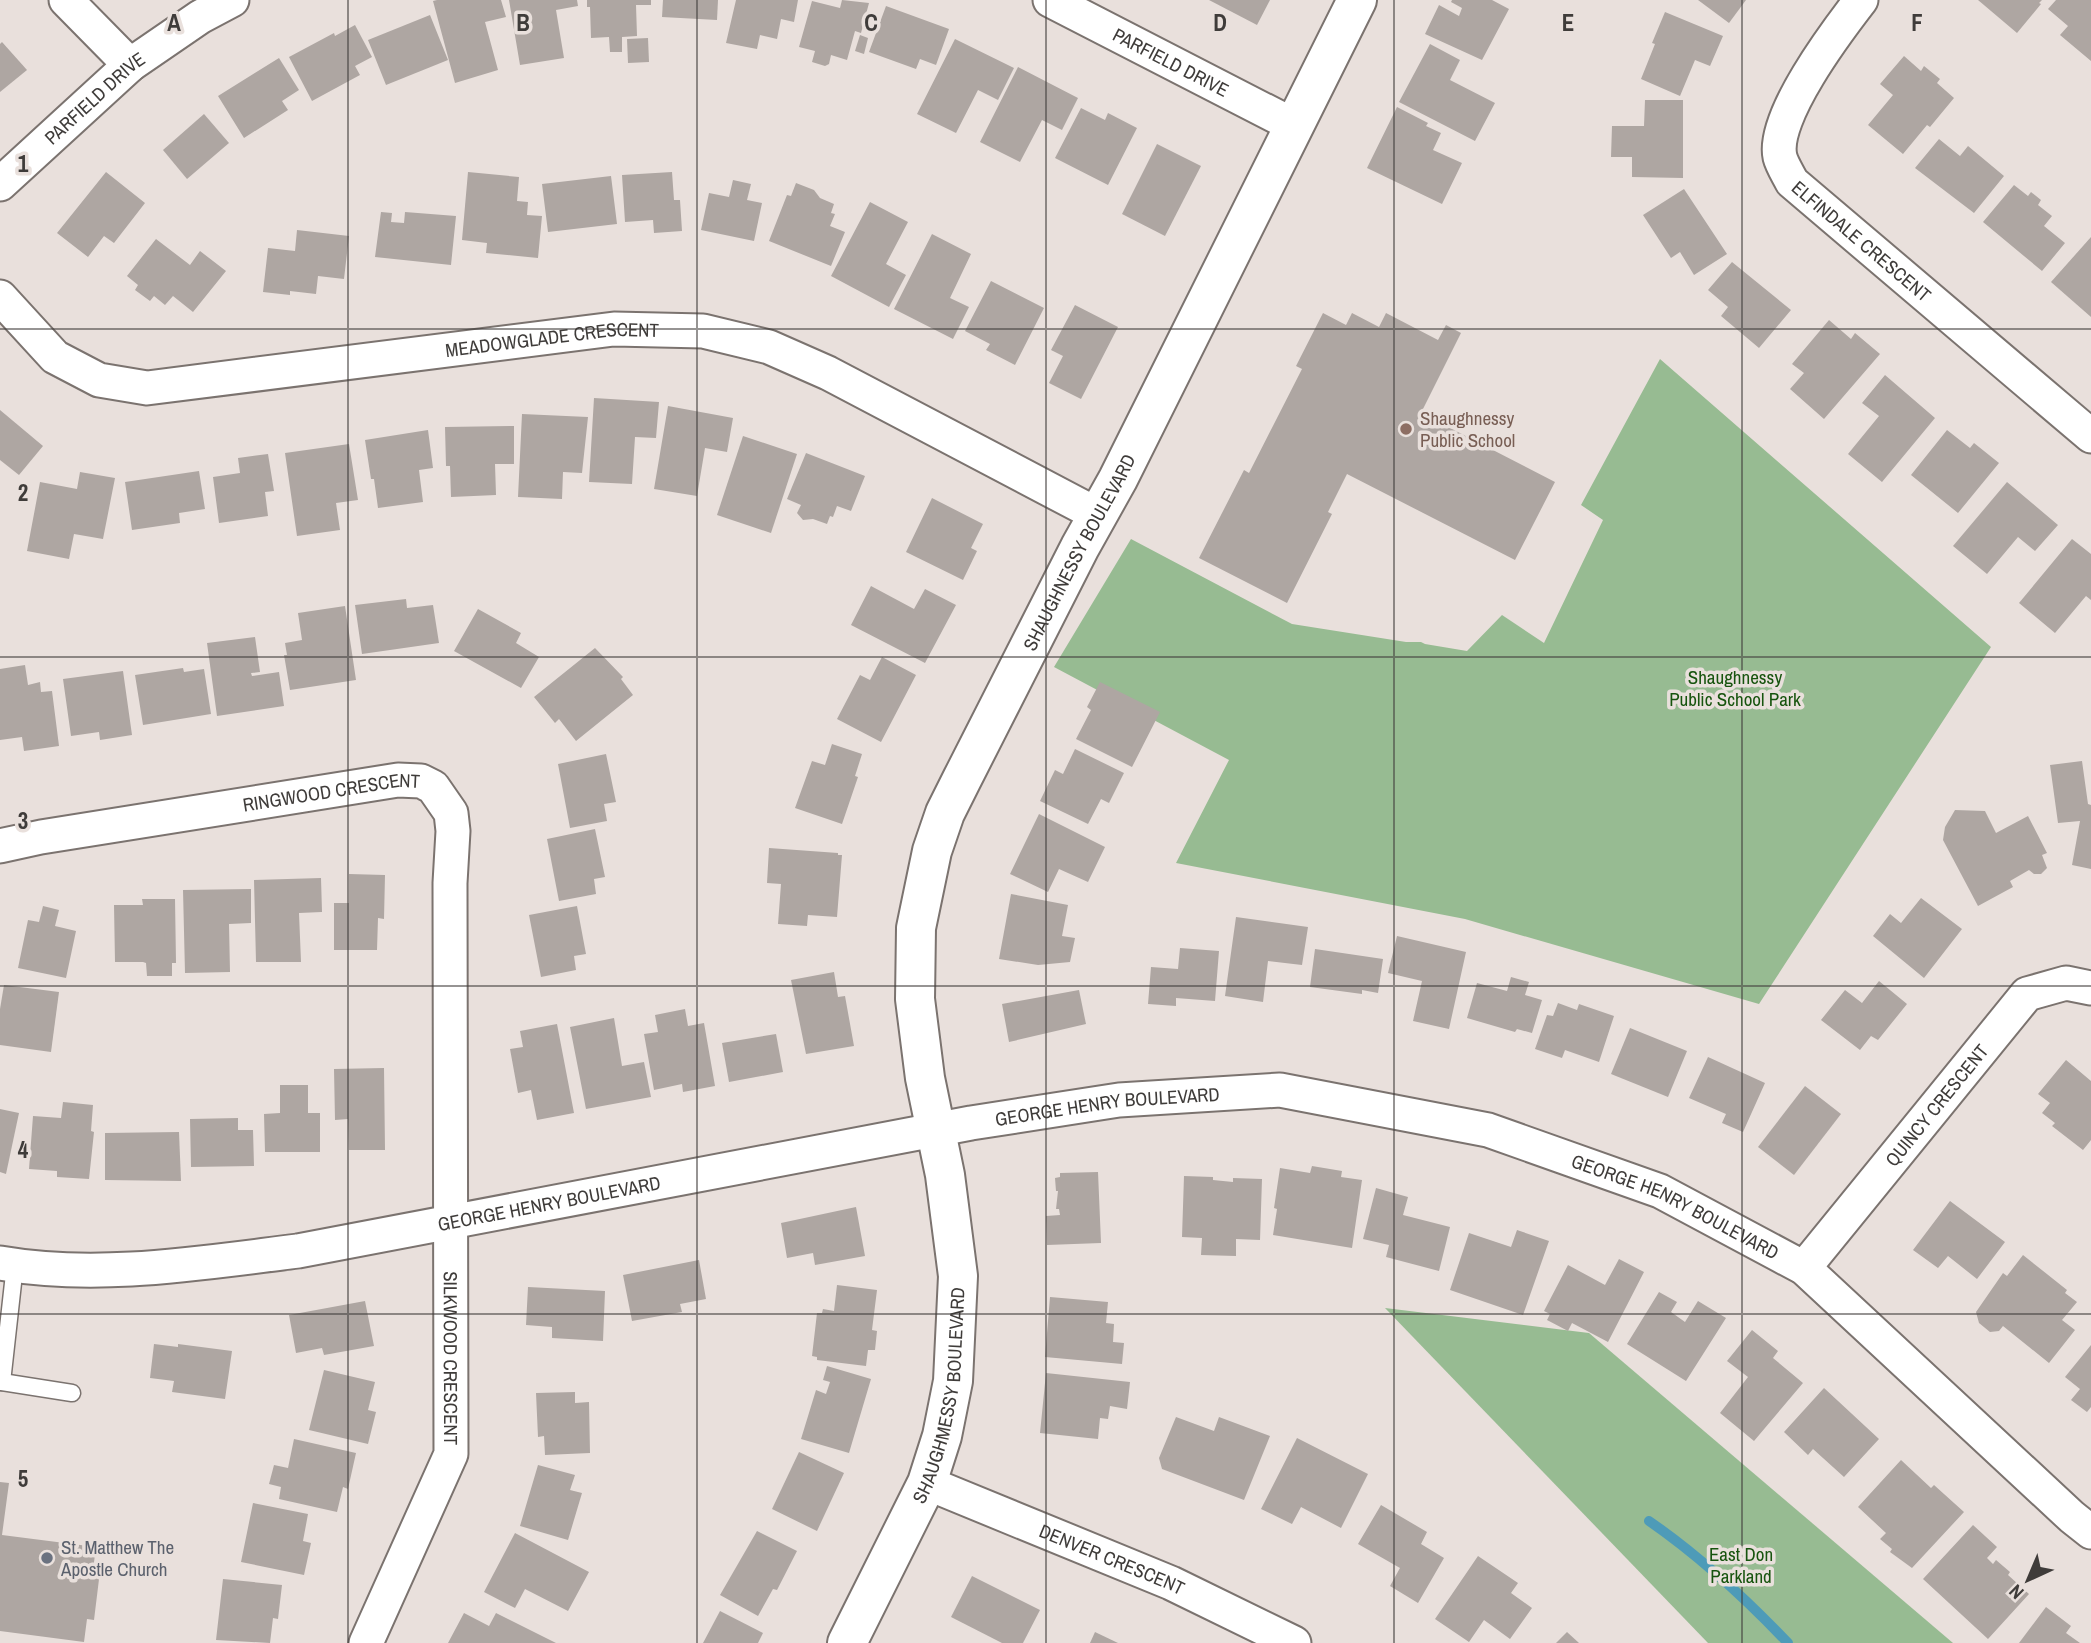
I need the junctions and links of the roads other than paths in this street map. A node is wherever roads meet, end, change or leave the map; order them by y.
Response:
1 (66, 0) edge
2 (232, 0) edge
3 (1050, 0) edge
4 (1357, 0) edge
5 (1861, 0) edge
6 (130, 65) junction
7 (1293, 125) junction
8 (0, 184) edge
9 (0, 297) edge
10 (2091, 436) edge
11 (1098, 515) junction
12 (0, 846) edge
13 (2091, 988) edge
14 (936, 1131) junction
15 (450, 1222) junction
16 (7, 1264) edge
17 (1804, 1268) junction
18 (1, 1382) edge
19 (72, 1393) dead end
20 (927, 1483) junction
21 (2091, 1532) edge
22 (366, 1643) edge
23 (847, 1643) edge
24 (1294, 1643) edge

1 - 6 street
2 - 6 street, PARFIELD DRIVE
3 - 7 street, PARFIELD DRIVE
4 - 7 street, SHAUGHNESSY BOULEVARD
5 - 10 street, ELFINDALE CRESCENT
6 - 8 street, PARFIELD DRIVE
7 - 11 street, SHAUGHNESSY BOULEVARD
9 - 11 street, MEADOWGLADE CRESCENT
11 - 14 street, SHAUGHNESSY BOULEVARD
12 - 15 street, RINGWOOD CRESCENT
13 - 17 street, QUINCY CRESCENT
14 - 15 street, GEORGE HENRY BOULEVARD
14 - 17 street, GEORGE HENRY BOULEVARD
14 - 20 street, SHAUGHMESSY BOULEVARD
15 - 16 street, GEORGE HENRY BOULEVARD
15 - 22 street, SILKWOOD CRESCENT
16 - 18 lane
17 - 21 street, GEORGE HENRY BOULEVARD
18 - 19 lane
20 - 23 street, SHAUGHMESSY BOULEVARD
20 - 24 street, DENVER CRESCENT

